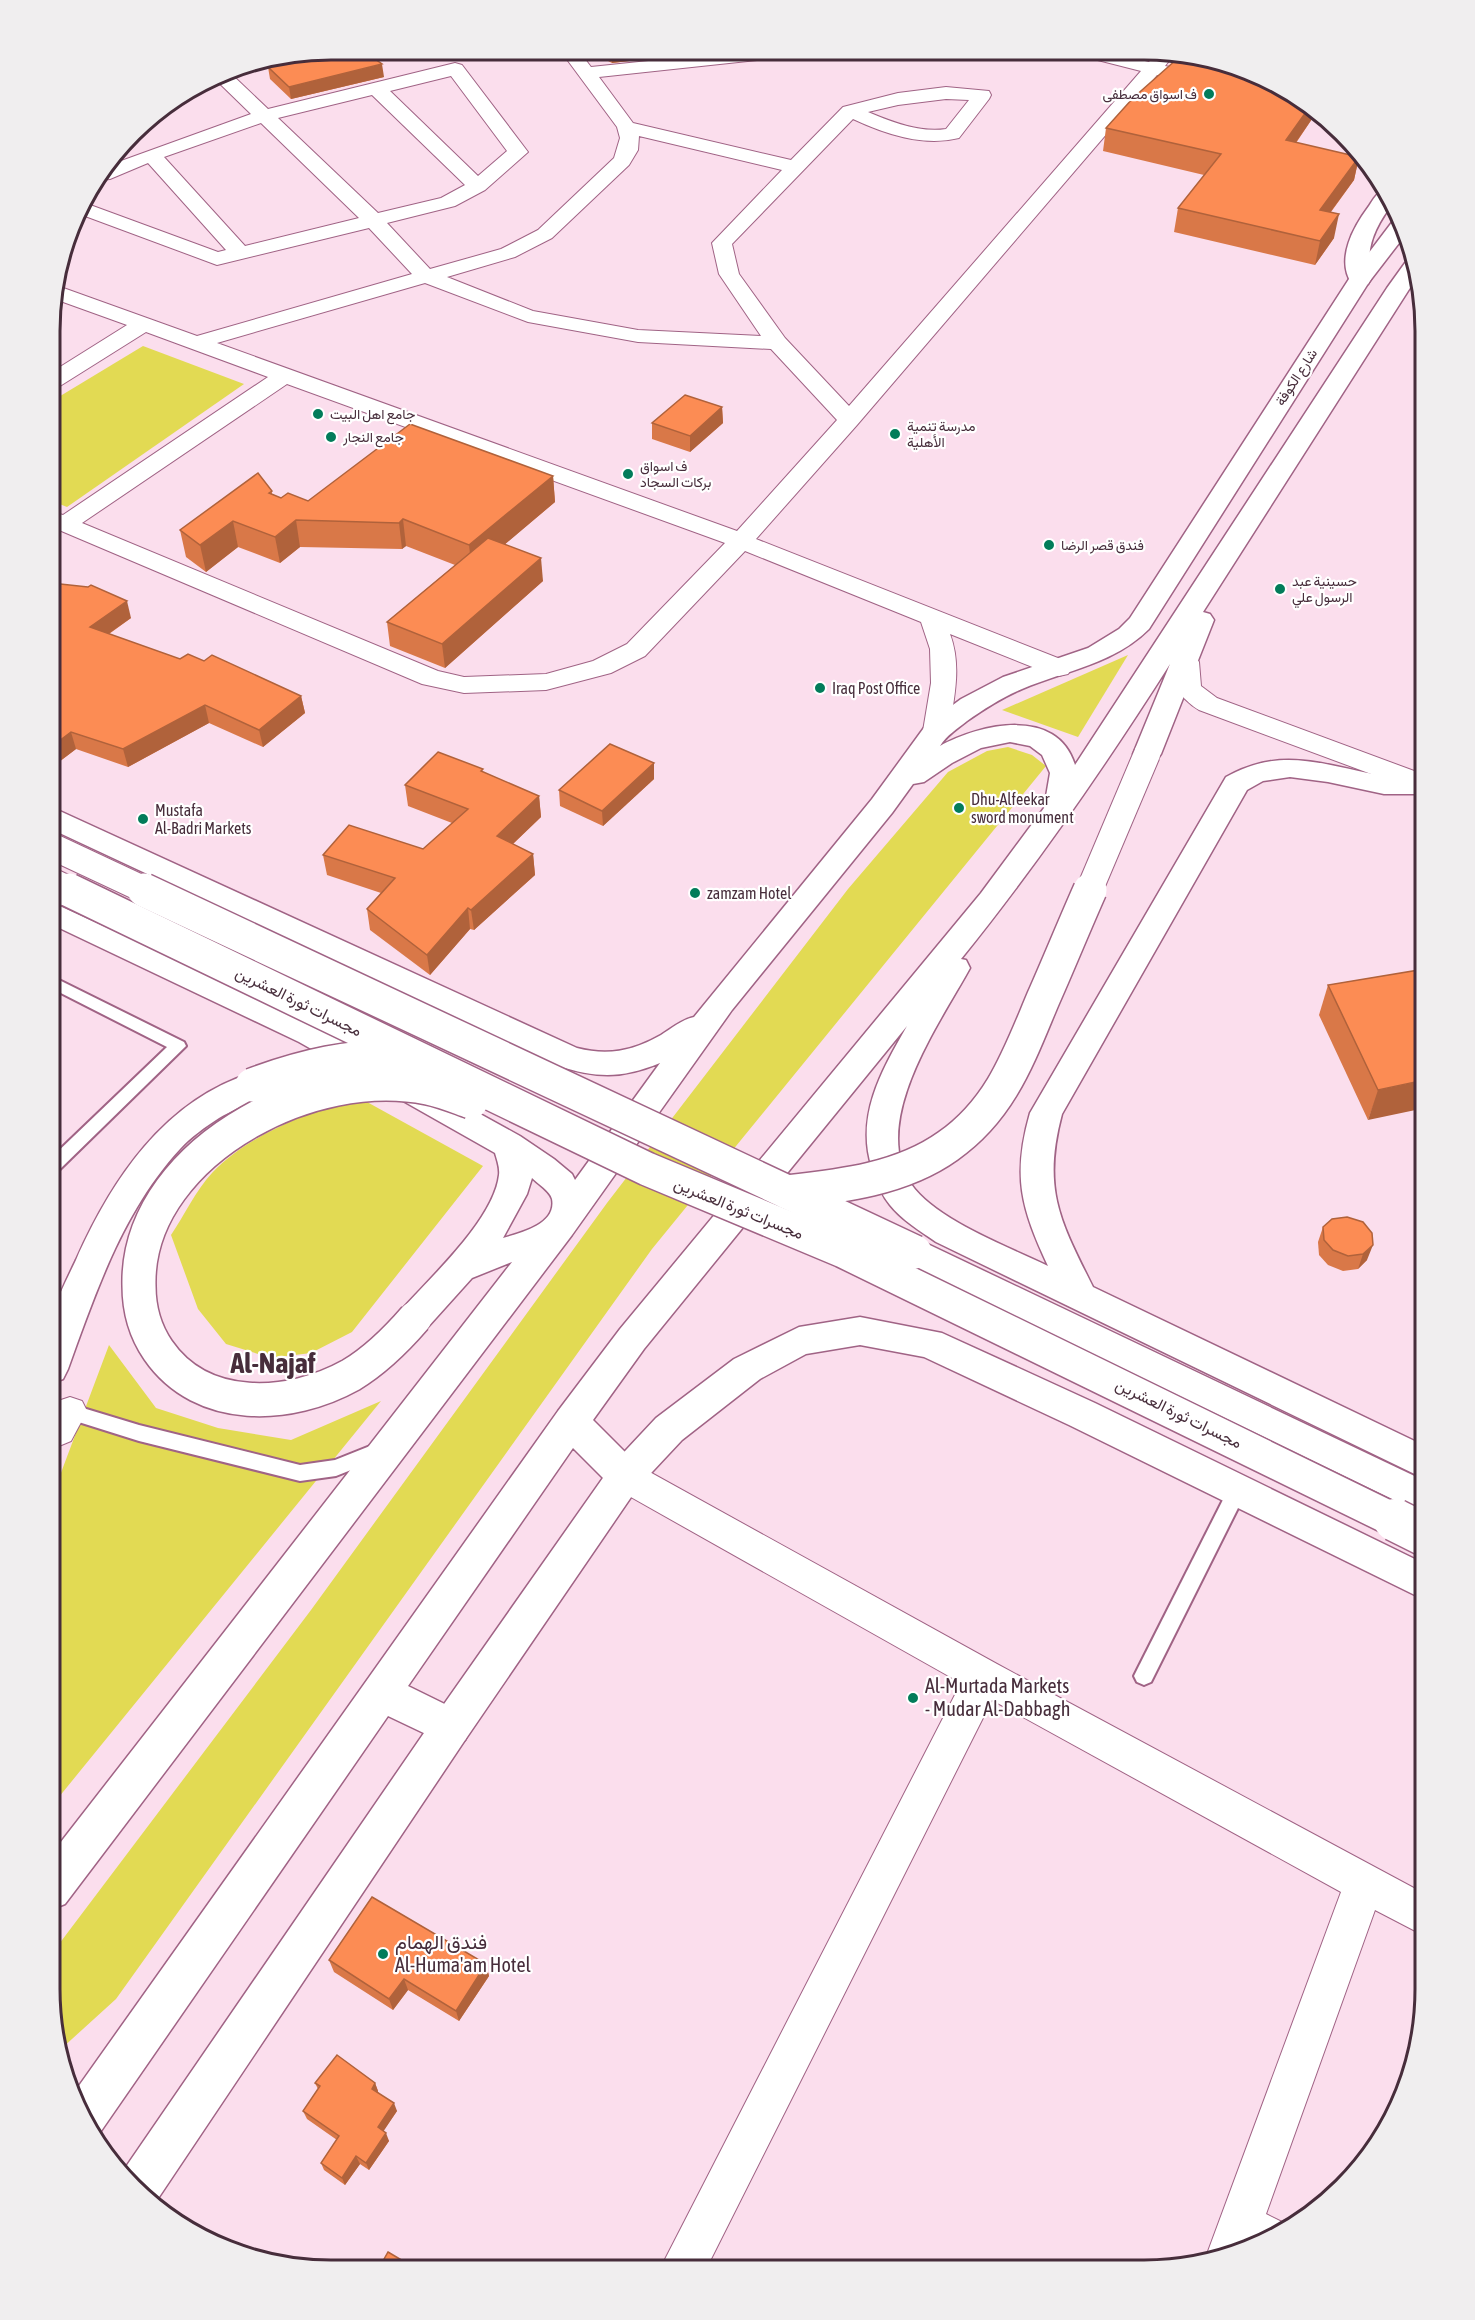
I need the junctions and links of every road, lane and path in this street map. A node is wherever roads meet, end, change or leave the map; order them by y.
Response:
1 (576, 60) edge
2 (708, 60) edge
3 (1120, 60) edge
4 (1158, 61) edge
5 (1151, 68) junction
6 (586, 73) junction
7 (1184, 76) edge
8 (227, 81) edge
9 (377, 89) junction
10 (850, 111) junction
11 (264, 116) junction
12 (626, 127) junction
13 (151, 155) junction
14 (795, 167) junction
15 (112, 171) edge
16 (478, 186) junction
17 (1382, 202) edge
18 (88, 211) edge
19 (374, 220) junction
20 (1396, 232) edge
21 (240, 253) junction
22 (425, 276) junction
23 (1360, 279) junction
24 (1406, 284) edge
25 (62, 294) edge
26 (144, 324) junction
27 (195, 343) junction
28 (777, 343) junction
29 (285, 375) junction
30 (60, 376) edge
31 (849, 420) junction
32 (60, 521) edge
33 (60, 523) edge
34 (741, 541) junction
35 (1230, 551) junction
36 (931, 615) junction
37 (1186, 662) junction
38 (1059, 668) junction
39 (936, 731) junction
40 (1415, 781) edge
41 (1415, 785) edge
42 (882, 806) junction
43 (60, 821) edge
44 (1046, 826) junction
45 (60, 850) edge
46 (60, 885) edge
47 (992, 900) junction
48 (60, 916) edge
49 (330, 947) junction
50 (60, 986) edge
51 (722, 1002) junction
52 (263, 1014) junction
53 (399, 1084) junction
54 (579, 1093) junction
55 (508, 1145) junction
56 (60, 1159) edge
57 (647, 1169) junction
58 (684, 1186) junction
59 (564, 1221) junction
60 (454, 1273) junction
61 (1080, 1296) junction
62 (60, 1343) edge
63 (60, 1416) edge
64 (571, 1422) junction
65 (392, 1445) junction
66 (1415, 1458) edge
67 (626, 1476) junction
68 (1238, 1490) junction
69 (1415, 1494) edge
70 (1415, 1531) edge
71 (1415, 1578) edge
72 (984, 1676) junction
73 (1144, 1676) dead end
74 (381, 1693) junction
75 (451, 1727) junction
76 (60, 1876) edge
77 (1364, 1884) junction
78 (1415, 1911) edge
79 (112, 2077) junction
80 (86, 2104) edge
81 (89, 2110) edge
82 (142, 2183) edge
83 (1246, 2239) edge
84 (687, 2260) edge

1 - 6 street
2 - 6 street
3 - 5 street
4 - 5 street
5 - 7 street
5 - 31 street
6 - 12 street
8 - 11 street
9 - 11 street
9 - 16 street
9 - 16 street
10 - 10 street
10 - 14 street
11 - 13 street
11 - 19 street
12 - 14 street
12 - 22 street
13 - 15 street
13 - 21 street
14 - 28 street
16 - 19 street
17 - 23 main road
18 - 21 street
19 - 21 street
19 - 22 street
20 - 23 main road, شارع الكوفة
22 - 27 street
22 - 28 street
23 - 38 main road, شارع الكوفة
24 - 35 main road
25 - 26 street
26 - 27 street
26 - 30 street
27 - 29 street
28 - 31 street
29 - 32 street
29 - 34 street
31 - 34 street
33 - 34 street
34 - 36 street
35 - 37 main road
35 - 44 main road
36 - 38 street
36 - 39 street
37 - 40 street
37 - 58 main road, bridge
38 - 39 main road, شارع الكوفة
39 - 42 main road, شارع الكوفة
41 - 61 main road
42 - 44 main road
42 - 51 main road
43 - 49 main road
44 - 47 main road
45 - 54 main road, مجسرات ثورة العشرين, bridge
46 - 57 main road, مجسرات ثورة العشرين, bridge
47 - 61 main road
47 - 64 main road
48 - 52 main road
49 - 51 main road
49 - 52 main road
50 - 56 lane
51 - 59 main road
52 - 53 main road
53 - 55 main road
53 - 57 main road, bridge
53 - 60 main road, bridge
54 - 62 main road, bridge
54 - 69 main road, مجسرات ثورة العشرين, bridge
55 - 59 main road
55 - 60 main road
57 - 58 main road, مجسرات ثورة العشرين, bridge
58 - 70 main road, مجسرات ثورة العشرين, bridge
59 - 60 main road
59 - 65 main road
61 - 66 main road
63 - 65 lane
64 - 67 main road
64 - 74 main road
65 - 76 main road
67 - 68 main road
67 - 72 street
67 - 75 main road
68 - 71 main road
68 - 73 lane
72 - 77 street
72 - 84 street
74 - 75 main road
74 - 79 main road
75 - 82 main road
77 - 78 street
77 - 83 street
79 - 80 main road
79 - 81 main road

